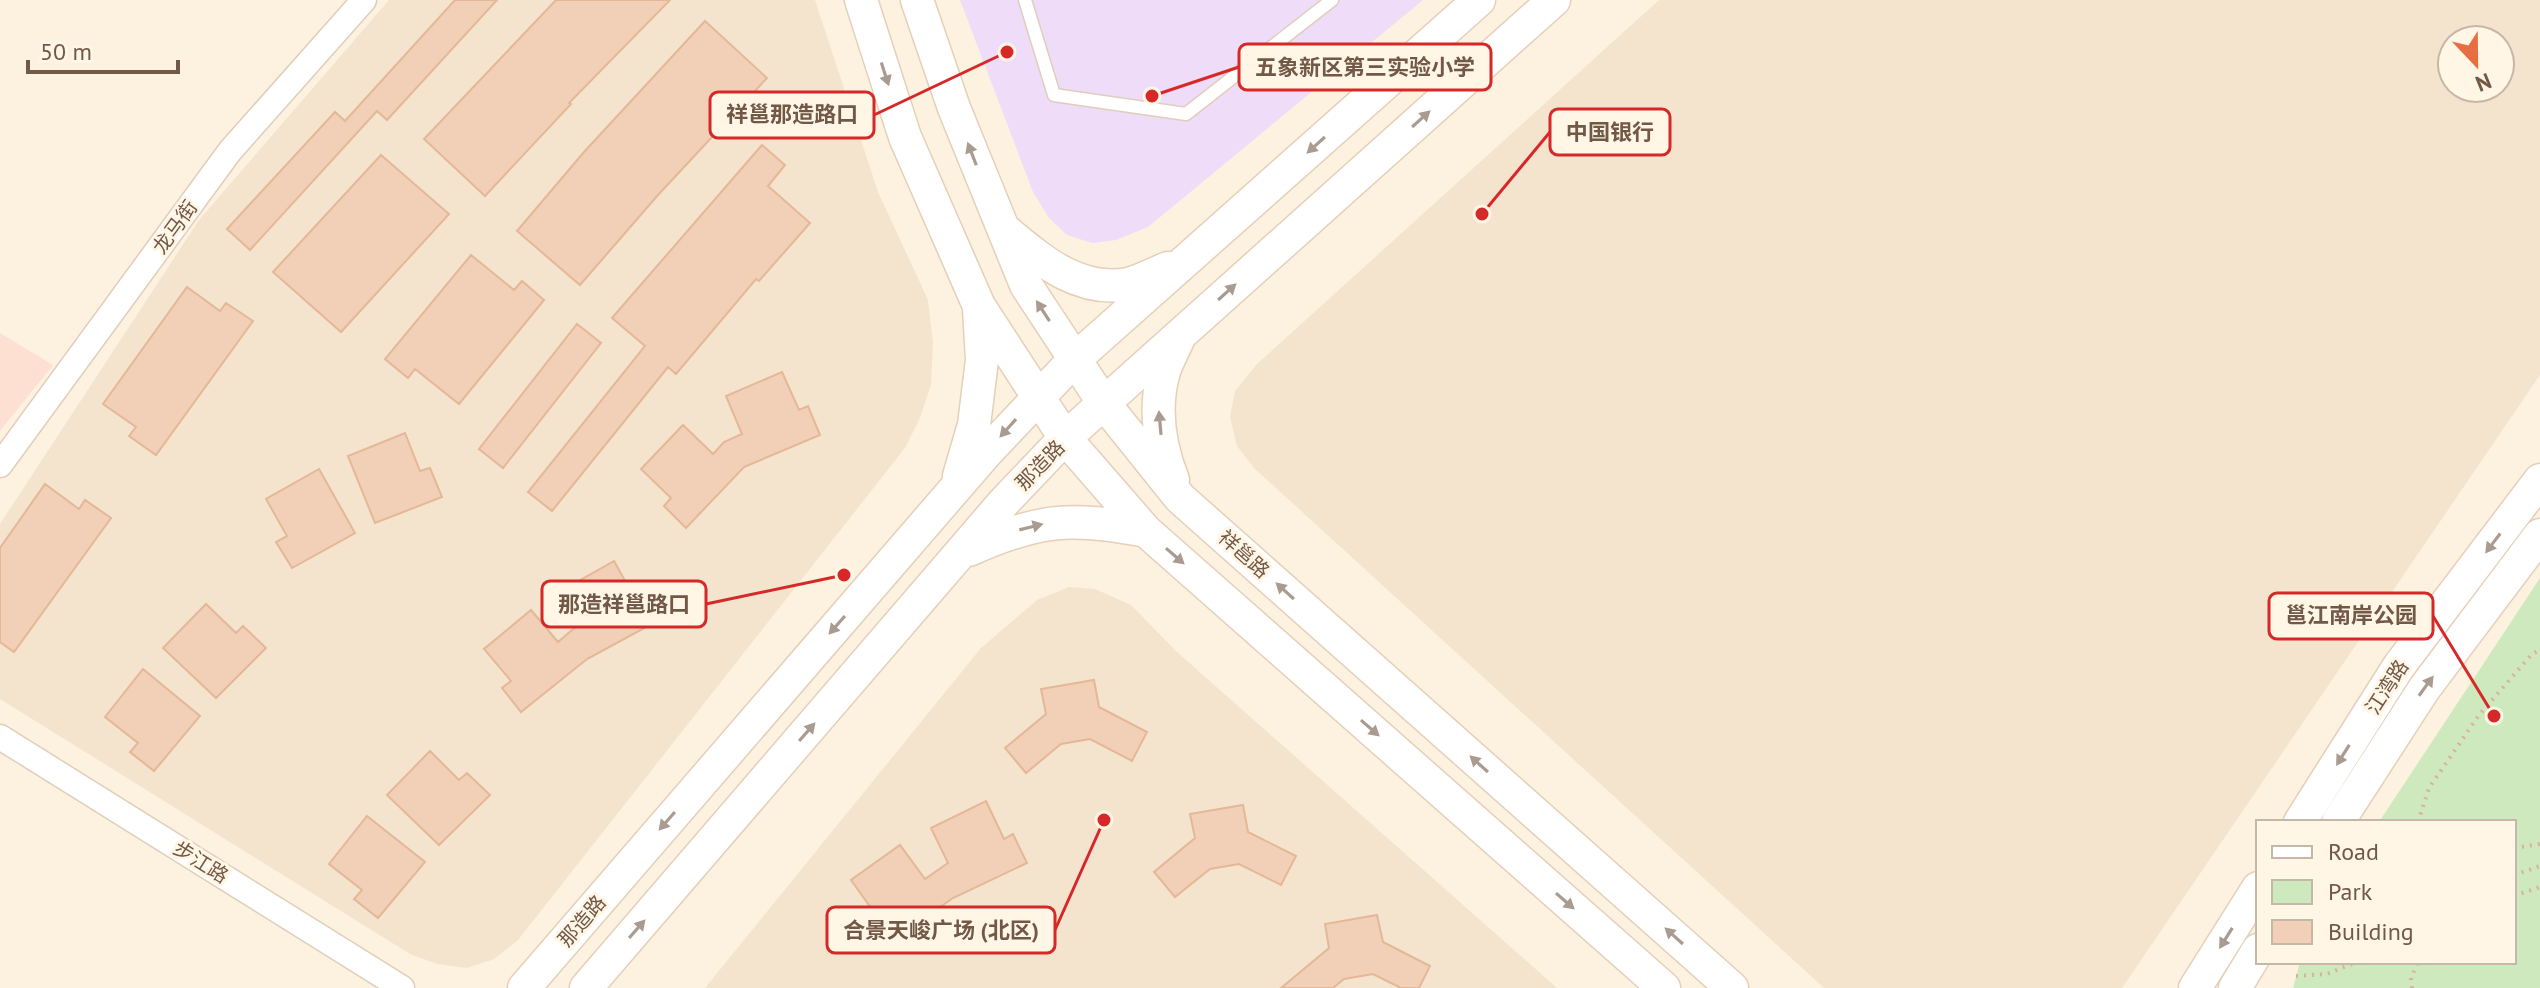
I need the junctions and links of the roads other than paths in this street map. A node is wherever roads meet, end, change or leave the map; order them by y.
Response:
1 (364, 0) edge
2 (861, 0) edge
3 (917, 0) edge
4 (1025, 0) edge
5 (1332, 0) edge
6 (1554, 0) edge
7 (1464, 8) edge
8 (1001, 227) junction
9 (1187, 260) junction
10 (979, 306) junction
11 (1182, 331) junction
12 (1074, 360) junction
13 (1037, 397) junction
14 (1103, 402) junction
15 (1065, 438) junction
16 (0, 465) edge
17 (2540, 480) edge
18 (956, 487) junction
19 (1180, 498) junction
20 (1146, 531) junction
21 (2540, 535) edge
22 (959, 555) junction
23 (0, 737) edge
24 (2301, 820) edge
25 (2339, 820) edge
26 (2256, 891) edge
27 (2256, 953) edge
28 (402, 988) edge
29 (524, 988) edge
30 (586, 988) edge
31 (1664, 988) edge
32 (1732, 988) edge
33 (2195, 988) edge
34 (2235, 988) edge

1 - 16 street, 龙马街
2 -> 10 street
8 -> 3 street, 祥邕路
4 - 5 lane
11 -> 6 street, 那造路
7 -> 9 street, 那造路
8 - 9 street
12 -> 8 street, 祥邕路
9 - 12 street, 那造路
10 - 13 street
10 - 18 street
11 - 14 street, 那造路
19 -> 11 street
12 - 13 street, 那造路
12 - 14 street, 祥邕路
13 - 15 street
13 -> 18 street, 那造路
14 - 15 street, 那造路
14 - 19 street, 祥邕路
15 - 20 street
15 - 22 street, 那造路
17 -> 24 street, 江湾路
18 -> 29 street, 那造路
32 -> 19 street, 祥邕路
22 -> 20 street
20 -> 31 street
25 -> 21 street, 江湾路
30 -> 22 street, 那造路
23 - 28 street, 步江路
26 -> 33 street
27 - 34 street

